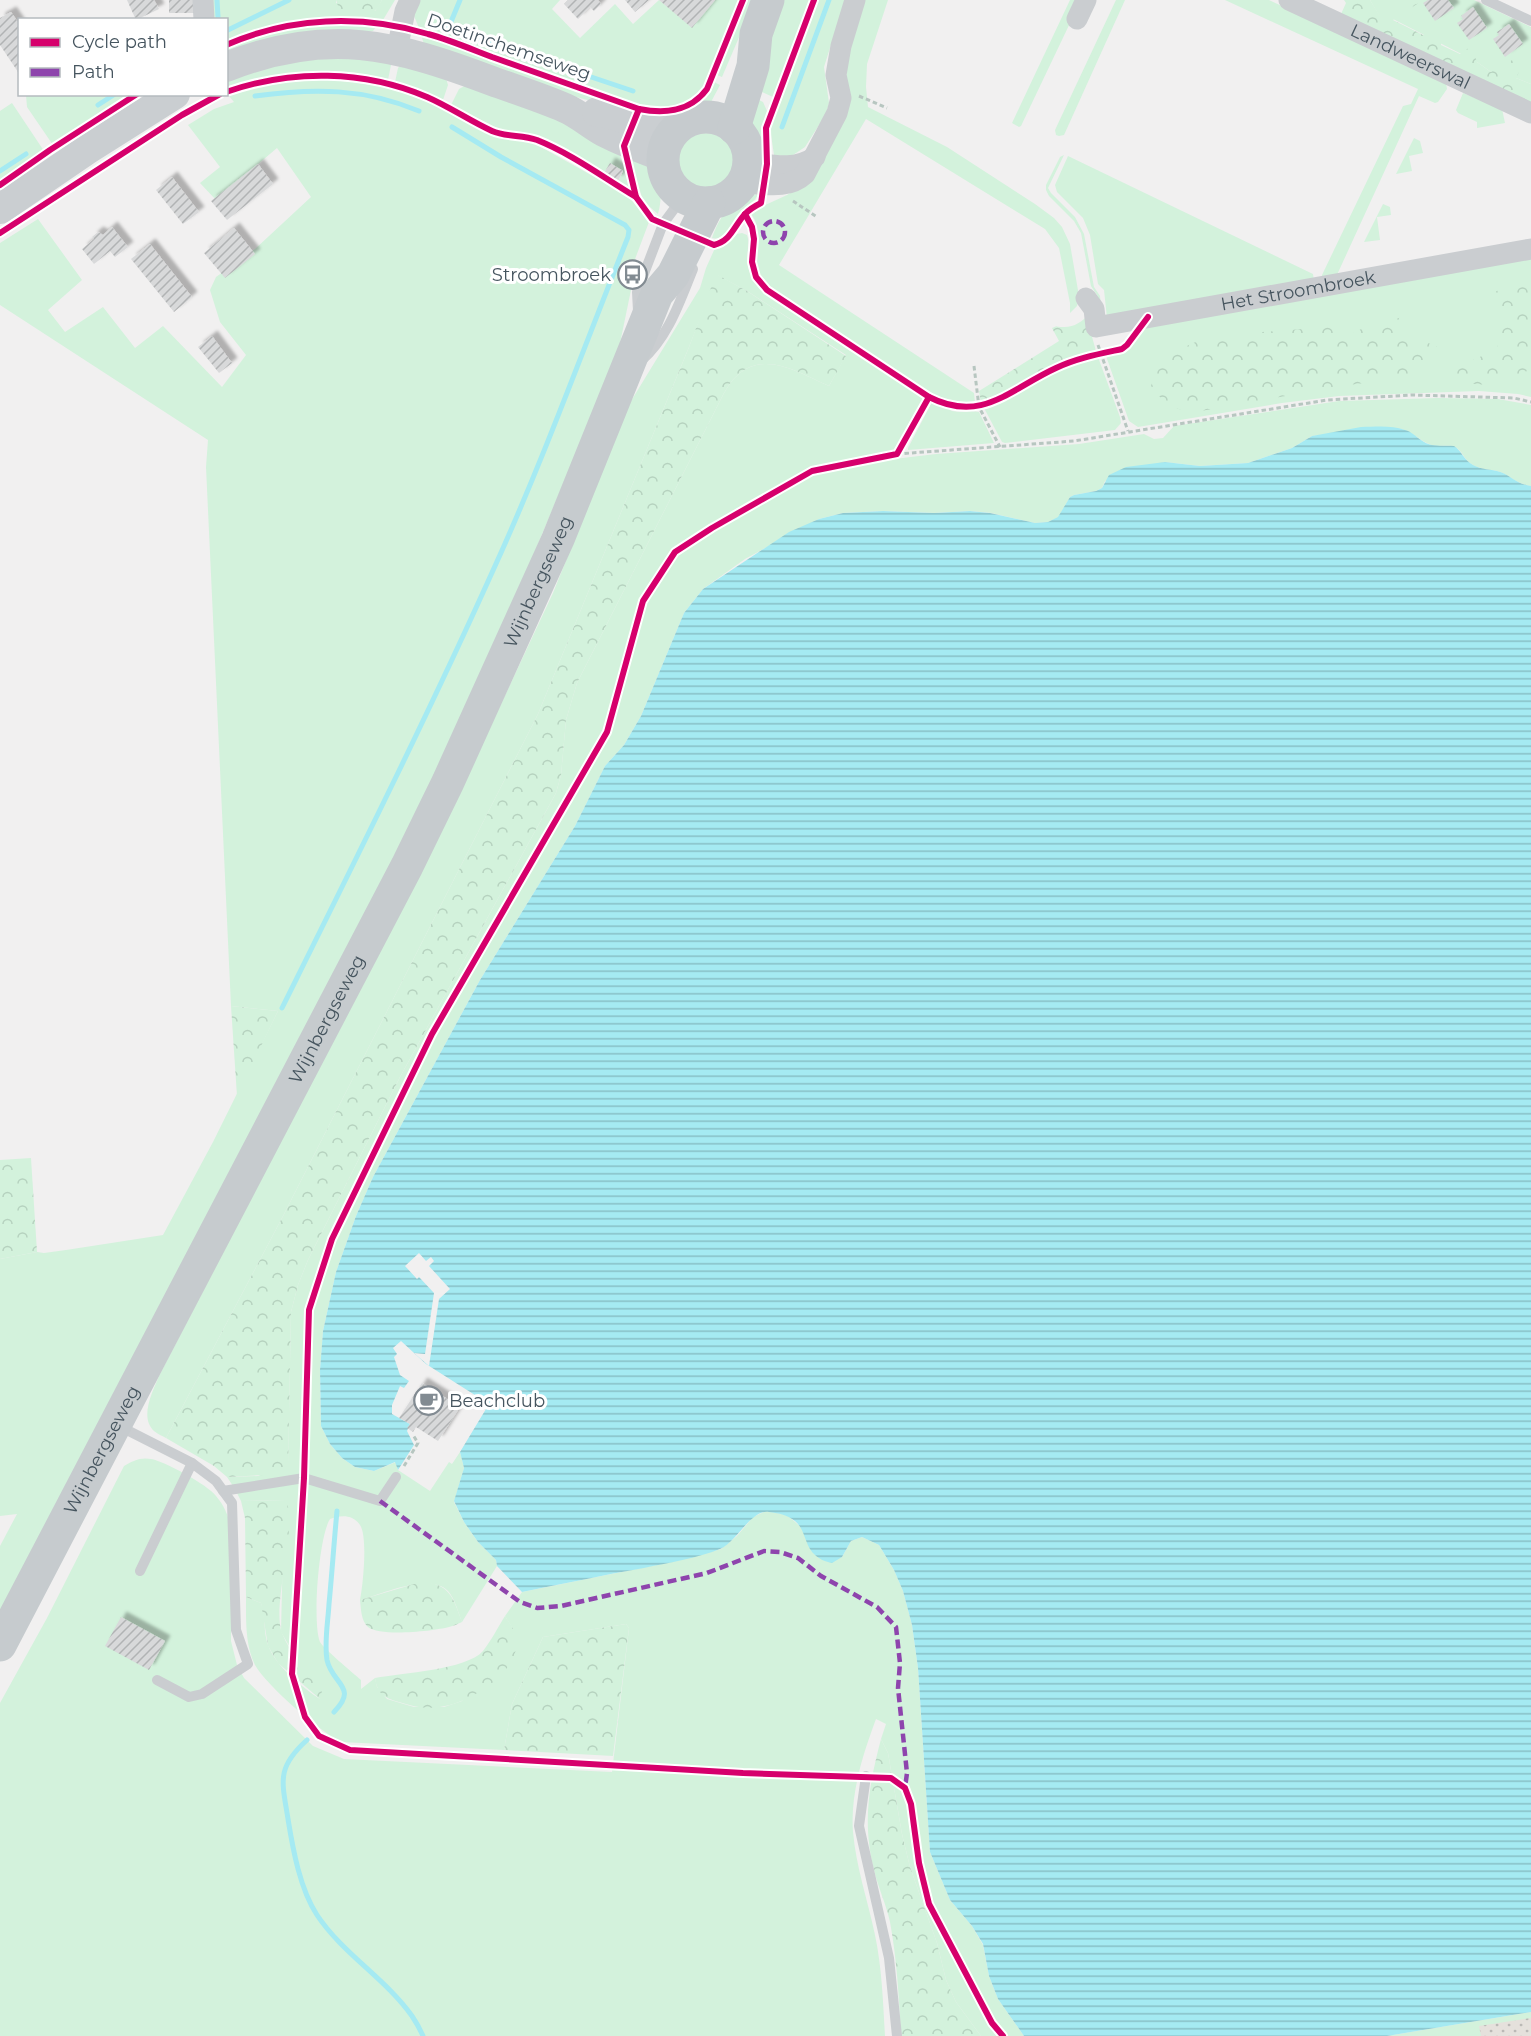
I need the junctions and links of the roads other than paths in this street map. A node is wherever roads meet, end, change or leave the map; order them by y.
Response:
1 (203, 0) edge
2 (410, 0) edge
3 (768, 0) edge
4 (855, 0) edge
5 (1289, 0) edge
6 (1486, 0) edge
7 (204, 18) edge
8 (1531, 21) edge
9 (397, 50) junction
10 (228, 66) edge
11 (172, 96) edge
12 (1531, 113) edge
13 (724, 123) junction
14 (668, 146) junction
15 (815, 157) junction
16 (746, 172) junction
17 (696, 200) junction
18 (0, 209) edge
19 (1531, 249) edge
20 (1086, 298) dead end
21 (639, 336) junction
22 (623, 378) junction
23 (116, 1424) junction
24 (192, 1463) junction
25 (398, 1474) road end
26 (223, 1491) junction
27 (140, 1570) dead end
28 (0, 1645) edge
29 (157, 1680) dead end
30 (866, 1776) dead end
31 (897, 2036) edge

1 - 7 street
2 - 9 street
3 - 13 main road
4 - 15 street
5 - 12 street, Landweerswal
6 - 8 lane
9 - 10 street, Doetinchemseweg
9 - 14 street, Doetinchemseweg
11 - 18 street
13 - 14 main road
13 - 16 main road
14 - 17 main road
15 - 16 street
15 - 16 street
16 - 17 main road
17 - 21 main road, Wijnbergseweg
17 - 21 lane, Wijnbergseweg
17 - 22 lane, Wijnbergseweg
19 - 20 street, Het Stroombroek
21 - 22 main road, Wijnbergseweg
22 - 23 main road, Wijnbergseweg
23 - 24 lane
23 - 28 main road, Wijnbergseweg
24 - 26 lane
24 - 27 lane
25 - 26 lane
26 - 29 lane
30 - 31 lane

